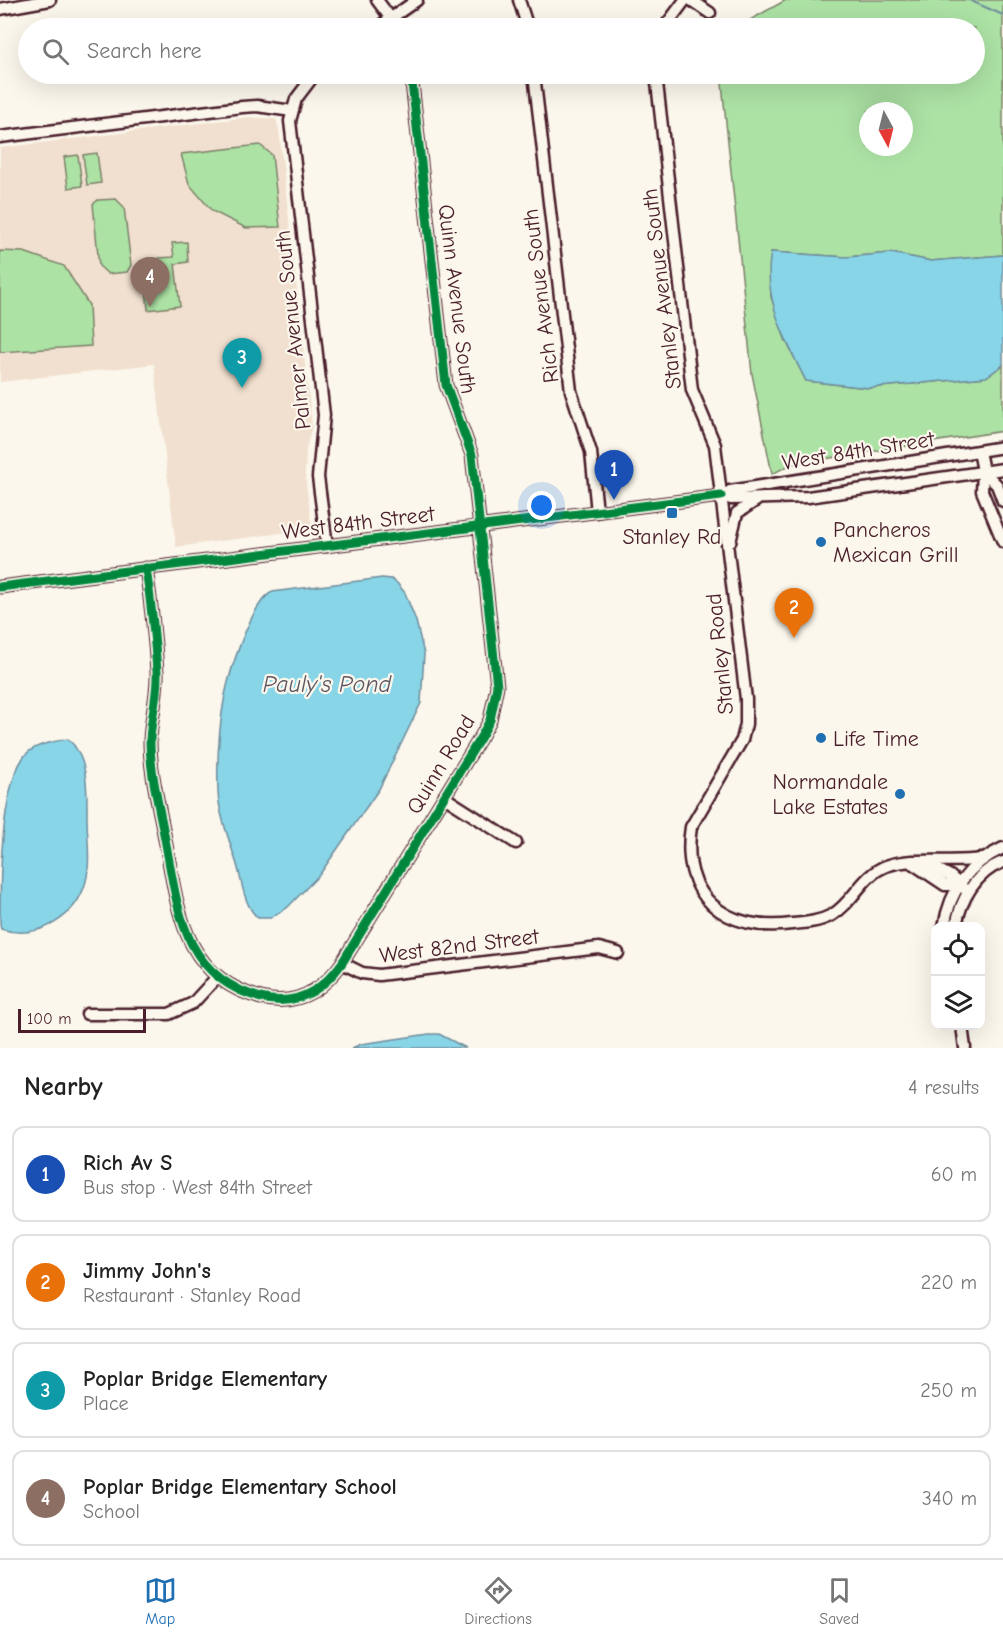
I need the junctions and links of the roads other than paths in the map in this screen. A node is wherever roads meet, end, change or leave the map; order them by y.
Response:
1 (50, 0) edge
2 (377, 0) edge
3 (417, 0) edge
4 (519, 0) edge
5 (685, 0) edge
6 (691, 0) edge
7 (0, 9) edge
8 (710, 14) dead end
9 (391, 18) joint
10 (525, 18) edge
11 (672, 18) edge
12 (306, 84) edge
13 (412, 84) edge
14 (535, 84) edge
15 (657, 84) edge
16 (292, 111) junction
17 (0, 137) edge
18 (1003, 447) edge
19 (979, 451) junction
20 (1003, 469) edge
21 (983, 471) junction
22 (721, 496) junction
23 (760, 499) junction
24 (1003, 501) edge
25 (597, 512) junction
26 (480, 526) junction
27 (1003, 542) edge
28 (327, 546) junction
29 (728, 552) junction
30 (146, 568) junction
31 (0, 587) edge
32 (444, 797) junction
33 (516, 843) dead end
34 (1003, 848) edge
35 (981, 860) junction
36 (917, 862) junction
37 (1003, 862) edge
38 (958, 885) junction
39 (968, 891) junction
40 (945, 922) edge
41 (957, 922) edge
42 (618, 953) dead end
43 (342, 963) junction
44 (217, 977) junction
45 (87, 1014) dead end
46 (963, 1030) edge
47 (965, 1048) edge

1 - 7 street
2 - 9 street
3 - 9 street
4 - 10 street
5 - 11 street
6 - 8 street
12 - 16 street
13 - 26 street, Quinn Avenue South
14 - 25 street, Rich Avenue South
15 - 22 street, Stanley Avenue South
16 - 17 street
16 - 28 street, Palmer Avenue South
18 - 19 street, West 84th Street
19 - 21 street
19 - 22 street, West 84th Street
20 - 21 street, West 84th Street
21 - 23 street, West 84th Street
21 - 24 street
21 - 27 street
22 - 23 street, West 84th Street
22 - 25 street, West 84th Street
22 - 29 street, Stanley Road
23 - 29 street
25 - 26 street, West 84th Street
26 - 28 street, West 84th Street
26 - 32 street, Quinn Road
28 - 30 street, West 84th Street
29 - 36 street, Stanley Road
30 - 31 street, West 84th Street
30 - 44 street
32 - 33 street
32 - 43 street, Quinn Road
34 - 35 street
35 - 36 street
35 - 38 street
36 - 38 street
37 - 39 street
38 - 39 street
38 - 40 street
39 - 41 street
42 - 43 street, West 82nd Street
43 - 44 street
44 - 45 street
46 - 47 street

